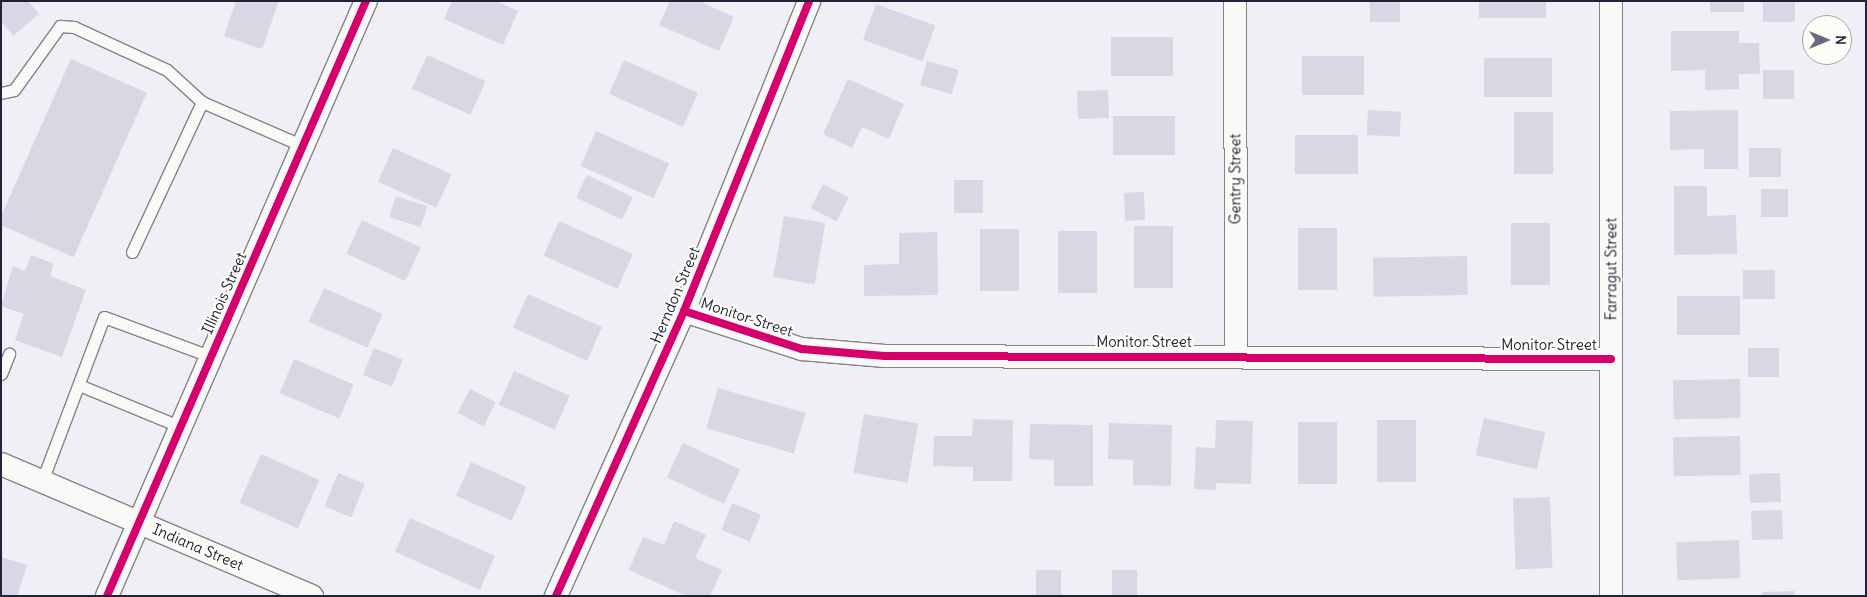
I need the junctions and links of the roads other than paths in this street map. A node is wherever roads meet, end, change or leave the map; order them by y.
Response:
1 (366, 1) edge
2 (809, 1) edge
3 (1235, 1) edge
4 (1611, 1) edge
5 (1, 93) edge
6 (202, 102) junction
7 (303, 146) junction
8 (132, 252) dead end
9 (684, 311) junction
10 (9, 354) dead end
11 (212, 356) junction
12 (1236, 356) junction
13 (1611, 359) junction
14 (1, 374) edge
15 (78, 385) junction
16 (181, 427) junction
17 (1, 464) edge
18 (42, 482) junction
19 (139, 522) junction
20 (107, 596) edge
21 (312, 596) edge
22 (556, 596) edge
23 (1611, 596) edge

1 - 7 street, Illinois Street
2 - 9 street, Herndon Street
3 - 12 street, Gentry Street
4 - 13 street, Farragut Street
5 - 6 lane
6 - 7 lane
6 - 8 lane
7 - 11 street, Illinois Street
9 - 12 street, Monitor Street
9 - 22 street, Herndon Street
10 - 14 lane
11 - 15 lane
11 - 16 street, Illinois Street
12 - 13 street, Monitor Street
13 - 23 street, Farragut Street
15 - 16 lane
15 - 18 lane
16 - 19 street, Illinois Street
17 - 18 street, Indiana Street
18 - 19 street, Indiana Street
19 - 20 street, Illinois Street
19 - 21 street, Indiana Street

